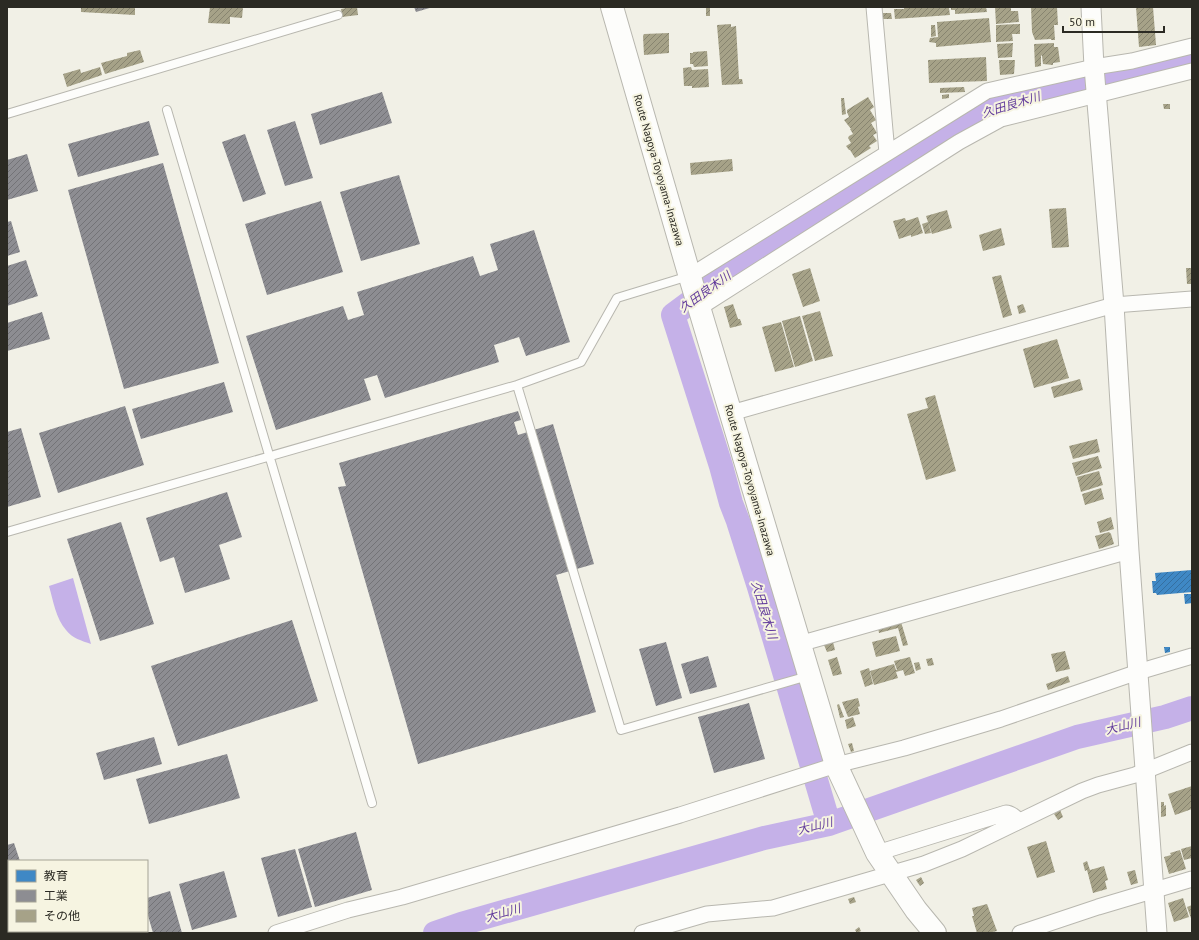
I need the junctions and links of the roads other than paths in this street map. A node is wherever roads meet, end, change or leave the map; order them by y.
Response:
1 (612, 7) edge
2 (874, 7) edge
3 (1091, 7) edge
4 (338, 15) dead end
5 (1192, 46) edge
6 (1094, 68) junction
7 (1192, 71) edge
8 (1096, 95) junction
9 (167, 110) dead end
10 (7, 114) edge
11 (887, 153) junction
12 (690, 276) junction
13 (1192, 300) edge
14 (1114, 305) junction
15 (699, 308) junction
16 (517, 385) junction
17 (731, 414) junction
18 (269, 457) junction
19 (7, 532) edge
20 (1129, 551) junction
21 (799, 644) junction
22 (1192, 656) edge
23 (1138, 672) junction
24 (804, 678) junction
25 (1192, 752) edge
26 (1146, 767) junction
27 (833, 772) junction
28 (372, 803) dead end
29 (1016, 823) junction
30 (876, 850) junction
31 (892, 874) junction
32 (1192, 879) edge
33 (1155, 890) junction
34 (664, 930) edge
35 (276, 933) edge
36 (642, 933) edge
37 (935, 933) edge
38 (1020, 933) edge
39 (1157, 933) edge

1 - 12 main road, Route Nagoya-Toyoyama-Inazawa
2 - 11 street
3 - 6 street
4 - 10 lane
5 - 6 street
6 - 8 street
6 - 11 street
7 - 8 street
8 - 14 street
8 - 15 street
9 - 18 lane
11 - 12 street
12 - 15 main road, Route Nagoya-Toyoyama-Inazawa
12 - 16 lane
13 - 14 street
14 - 17 street
14 - 20 street
15 - 17 main road, Route Nagoya-Toyoyama-Inazawa
16 - 18 lane
16 - 24 lane
17 - 21 main road, Route Nagoya-Toyoyama-Inazawa
18 - 19 lane
18 - 28 lane
20 - 21 street
20 - 23 street
21 - 24 main road, Route Nagoya-Toyoyama-Inazawa
22 - 23 street
23 - 26 street
23 - 27 street
24 - 27 main road, Route Nagoya-Toyoyama-Inazawa
25 - 26 street
26 - 29 street
26 - 33 street
27 - 30 main road, Route Nagoya-Toyoyama-Inazawa
27 - 35 street
29 - 30 street
29 - 31 street
30 - 31 main road, Route Nagoya-Toyoyama-Inazawa
31 - 34 street
31 - 37 main road, Route Nagoya-Toyoyama-Inazawa
32 - 33 street
33 - 38 street
33 - 39 street
34 - 36 street

